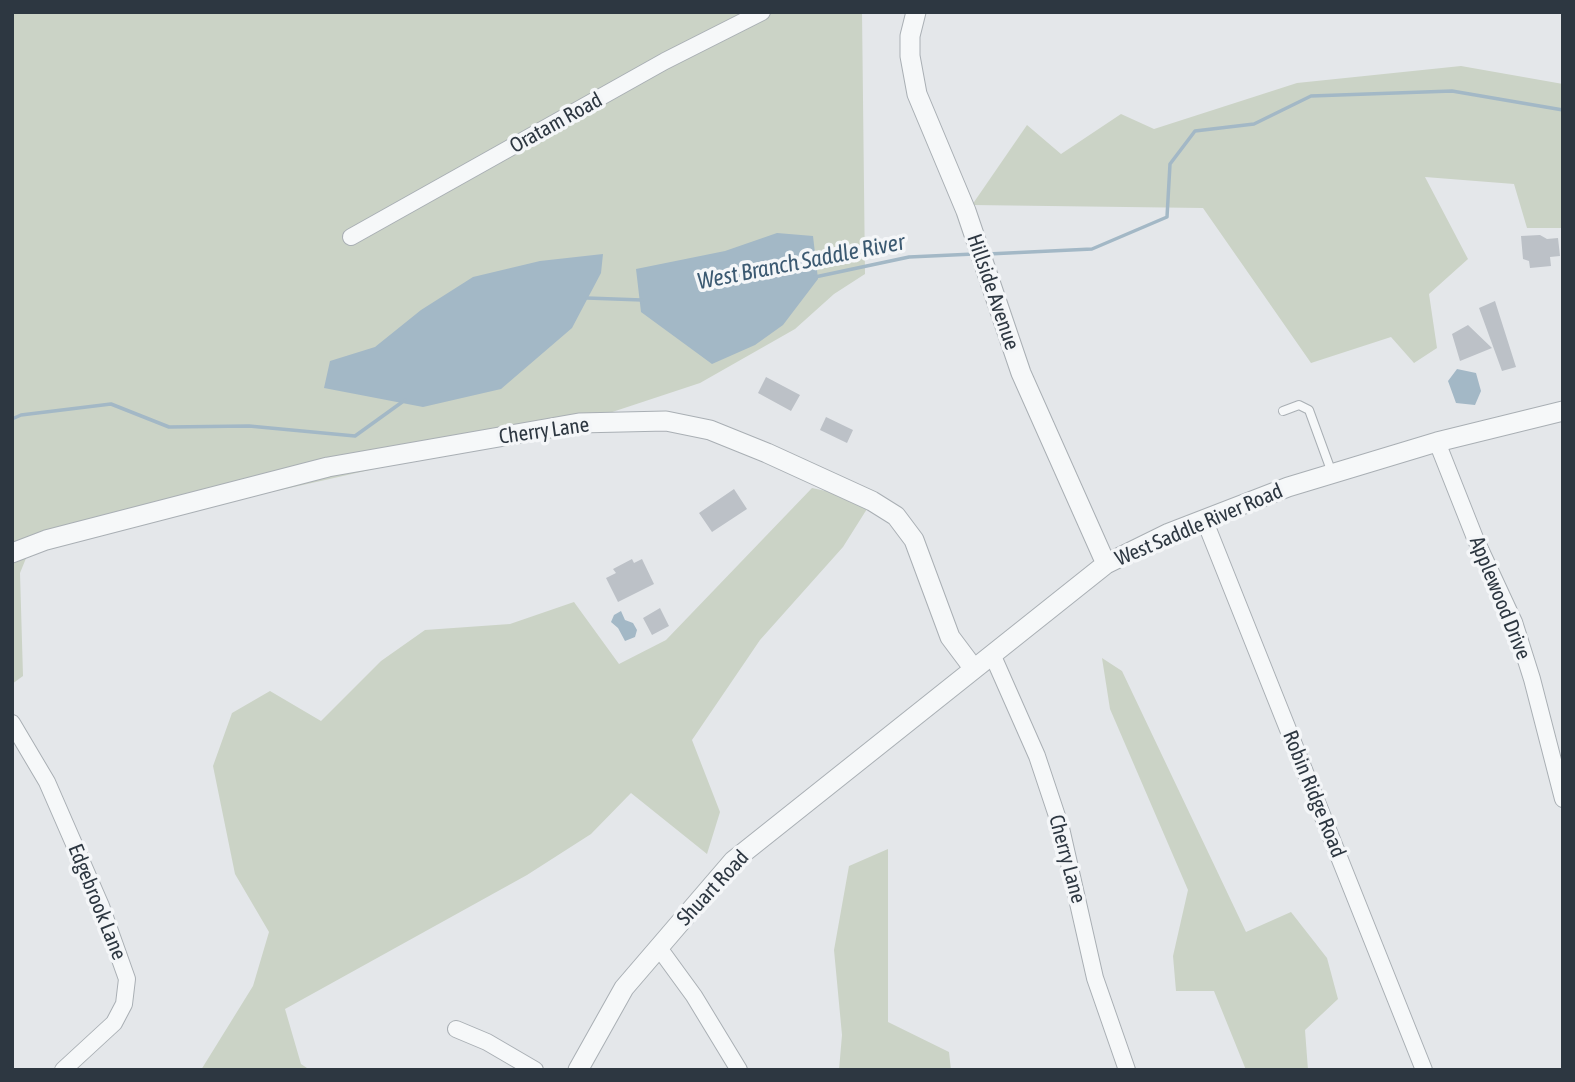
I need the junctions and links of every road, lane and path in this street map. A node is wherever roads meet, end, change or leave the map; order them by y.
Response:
1 (762, 12) edge
2 (916, 12) edge
3 (351, 237) dead end
4 (1283, 411) dead end
5 (1563, 411) edge
6 (1437, 442) junction
7 (1332, 473) junction
8 (1204, 519) junction
9 (12, 553) edge
10 (1106, 564) junction
11 (992, 654) junction
12 (974, 669) junction
13 (12, 723) edge
14 (887, 741) joint
15 (1563, 799) edge
16 (659, 948) junction
17 (456, 1029) dead end
18 (64, 1070) edge
19 (535, 1070) edge
20 (578, 1070) edge
21 (739, 1070) edge
22 (1128, 1070) edge
23 (1424, 1070) edge

1 - 3 street, Oratam Road
2 - 10 street, Hillside Avenue
4 - 7 lane
5 - 6 street, West Saddle River Road
6 - 7 street, West Saddle River Road
6 - 15 street, Applewood Drive
7 - 8 street, West Saddle River Road
8 - 10 street, West Saddle River Road
8 - 23 street, Robin Ridge Road
9 - 12 street, Cherry Lane
10 - 11 street, West Saddle River Road
11 - 12 street, West Saddle River Road
11 - 22 street, Cherry Lane
12 - 14 street, West Saddle River Road
13 - 18 street, Edgebrook Lane
14 - 16 street, Shuart Road
16 - 20 street, Shuart Road
16 - 21 street
17 - 19 street

